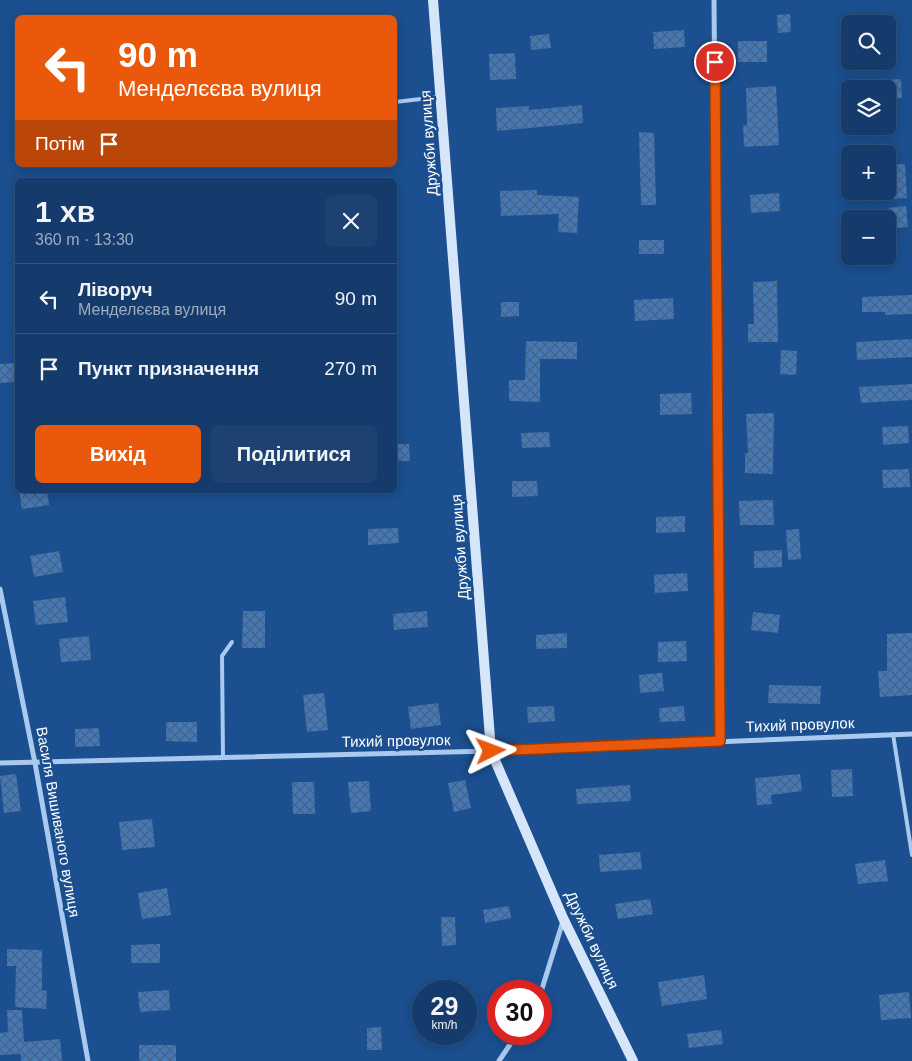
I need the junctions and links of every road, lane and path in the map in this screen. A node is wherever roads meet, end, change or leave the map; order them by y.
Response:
1 (433, 0) edge
2 (714, 0) edge
3 (441, 97) junction
4 (397, 102) edge
5 (0, 589) edge
6 (232, 642) dead end
7 (893, 734) junction
8 (912, 734) edge
9 (720, 741) junction
10 (491, 751) junction
11 (223, 758) junction
12 (0, 763) edge
13 (35, 763) junction
14 (912, 855) edge
15 (563, 918) junction
16 (545, 980) edge
17 (510, 1045) edge
18 (88, 1061) edge
19 (499, 1061) edge
20 (633, 1061) edge

1 - 3 street, Дружби вулиця
2 - 9 street
3 - 4 lane
3 - 10 street, Дружби вулиця
5 - 13 street, Василя Вишиваного вулиця
6 - 11 lane
7 - 8 street, Тихий провулок
7 - 9 street, Тихий провулок
7 - 14 lane
9 - 10 street, Тихий провулок
10 - 11 street, Тихий провулок
10 - 15 street, Дружби вулиця
11 - 13 street, Тихий провулок
12 - 13 street, Тихий провулок
13 - 18 street, Василя Вишиваного вулиця
15 - 16 street
15 - 20 street, Дружби вулиця
17 - 19 street

